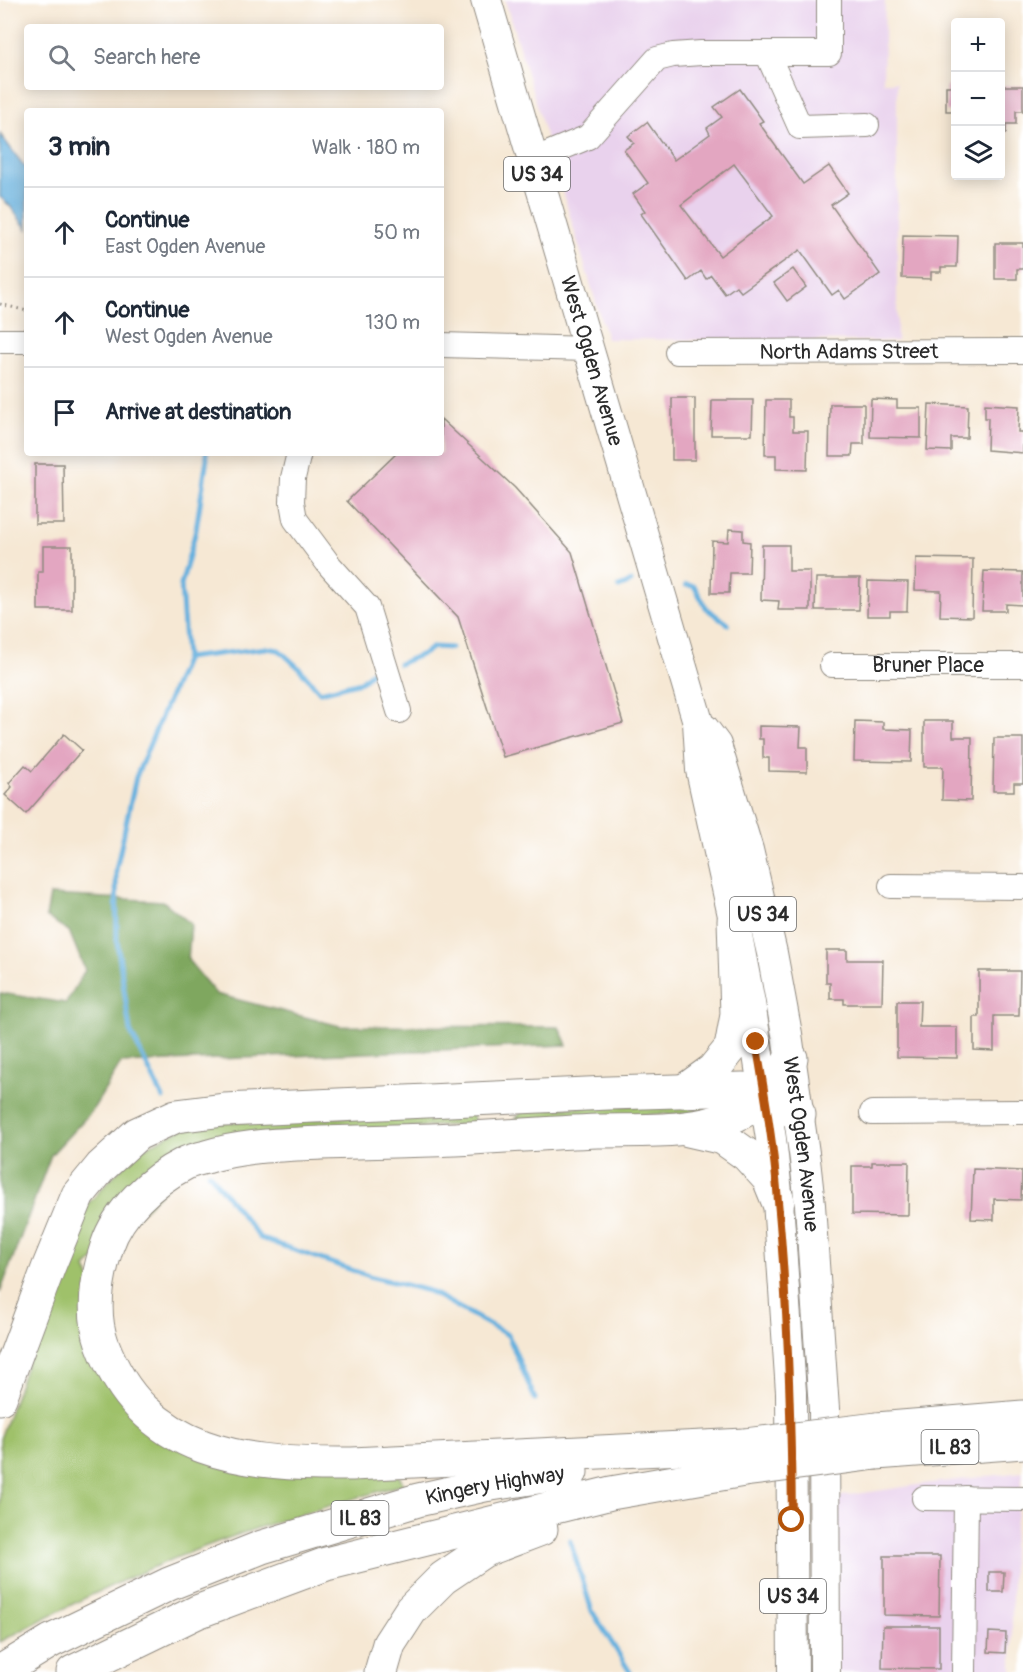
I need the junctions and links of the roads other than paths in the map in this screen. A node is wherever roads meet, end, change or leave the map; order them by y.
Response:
1 (486, 0) edge
2 (829, 0) edge
3 (767, 53) junction
4 (867, 125) dead end
5 (533, 160) junction
6 (0, 341) edge
7 (24, 341) edge
8 (444, 345) edge
9 (589, 349) junction
10 (1023, 351) edge
11 (677, 352) dead end
12 (298, 456) edge
13 (832, 665) dead end
14 (1023, 665) edge
15 (399, 711) dead end
16 (698, 722) junction
17 (891, 886) dead end
18 (1023, 887) edge
19 (734, 920) junction
20 (791, 1058) junction
21 (684, 1090) junction
22 (764, 1094) junction
23 (1023, 1112) edge
24 (872, 1113) dead end
25 (799, 1114) junction
26 (683, 1129) junction
27 (778, 1201) junction
28 (0, 1398) edge
29 (1023, 1417) edge
30 (877, 1441) junction
31 (1023, 1442) edge
32 (745, 1458) junction
33 (924, 1498) dead end
34 (966, 1498) junction
35 (1023, 1499) edge
36 (0, 1672) edge
37 (73, 1672) edge
38 (381, 1672) edge
39 (793, 1672) edge
40 (825, 1672) edge
41 (964, 1672) edge

1 - 5 main road, West Ogden Avenue / US 34
2 - 3 street
3 - 4 street
3 - 5 street
5 - 9 main road, West Ogden Avenue / US 34
6 - 7 street
8 - 9 street
9 - 16 main road, West Ogden Avenue / US 34
10 - 11 street, North Adams Street
12 - 15 street
13 - 14 street, Bruner Place
16 - 19 main road, West Ogden Avenue / US 34
16 - 20 main road, West Ogden Avenue / US 34
17 - 18 street
19 - 21 highway
19 - 22 main road, West Ogden Avenue / US 34
20 - 22 highway
20 - 25 main road, West Ogden Avenue / US 34
21 - 22 highway
21 - 28 highway
22 - 25 highway
22 - 26 highway
22 - 27 main road, West Ogden Avenue / US 34
23 - 24 street
25 - 40 main road, West Ogden Avenue / US 34
26 - 27 highway
26 - 32 highway
27 - 39 main road, West Ogden Avenue / US 34
29 - 30 highway, Kingery Highway / IL 83
30 - 31 highway, Kingery Highway / IL 83
30 - 32 highway, Kingery Highway / IL 83, bridge
32 - 36 highway, Kingery Highway / IL 83
32 - 37 highway, Kingery Highway / IL 83
32 - 38 highway
33 - 34 street
34 - 35 street
34 - 41 street

